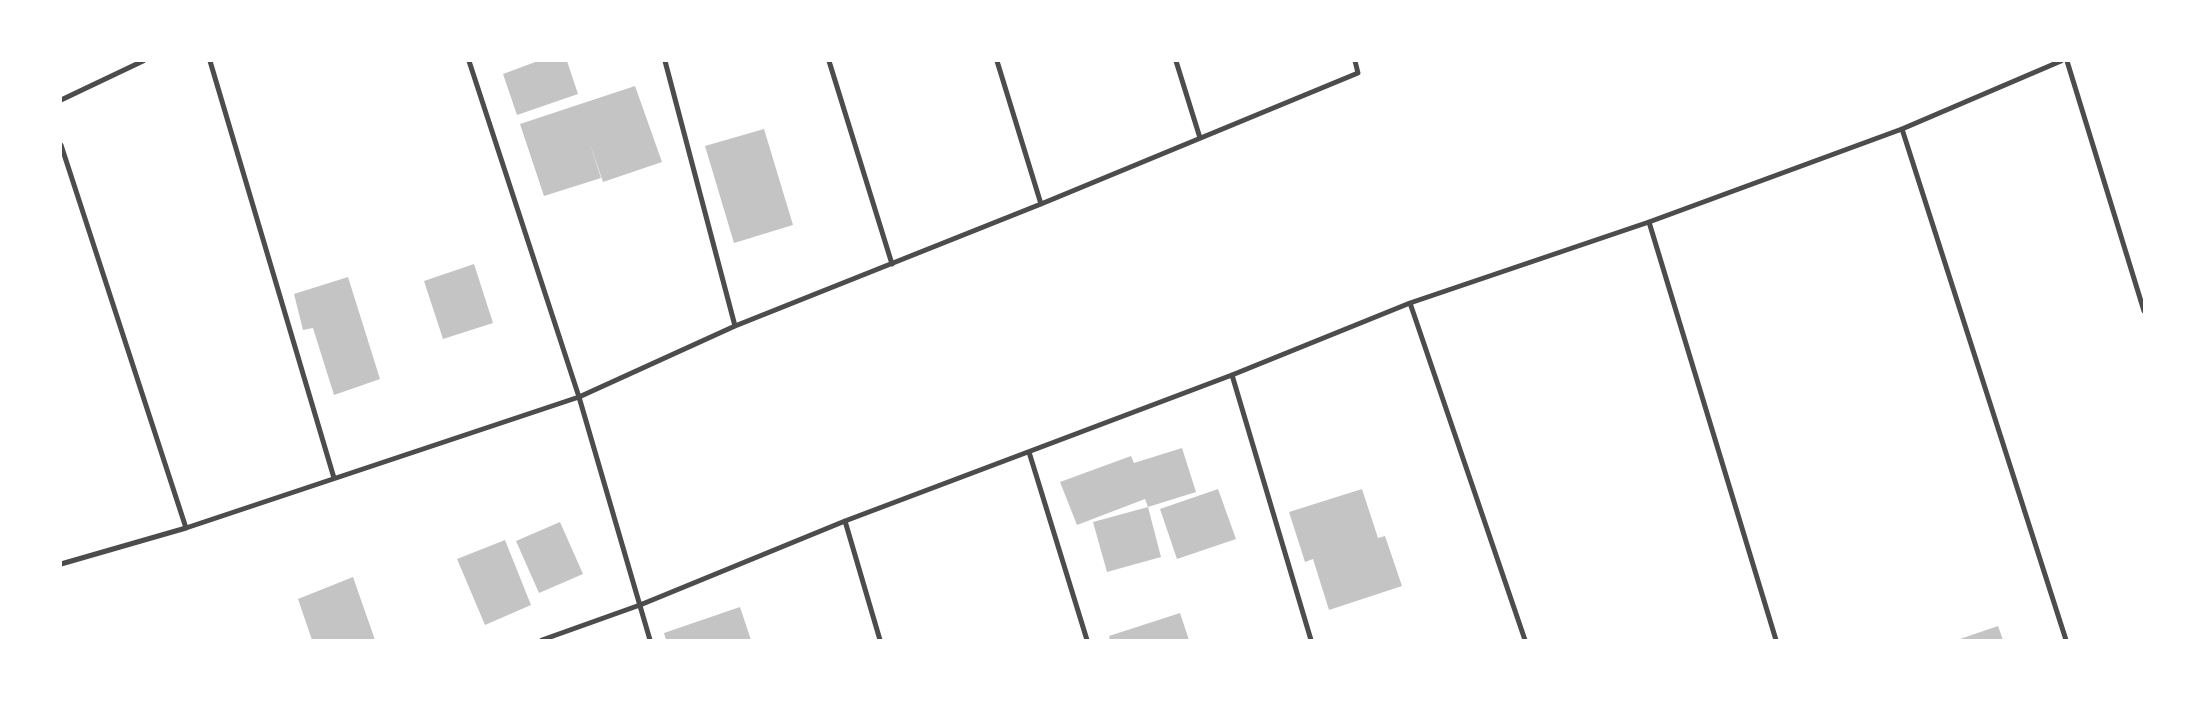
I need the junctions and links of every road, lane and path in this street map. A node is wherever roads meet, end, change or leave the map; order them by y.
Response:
1 (143, 61) edge
2 (210, 61) edge
3 (469, 61) edge
4 (665, 61) edge
5 (829, 61) edge
6 (997, 61) edge
7 (1176, 61) edge
8 (1355, 61) edge
9 (2061, 61) edge
10 (2067, 61) edge
11 (61, 100) edge
12 (1902, 129) junction
13 (1200, 138) junction
14 (61, 145) edge
15 (1041, 204) junction
16 (1649, 222) junction
17 (892, 264) junction
18 (1410, 303) junction
19 (2144, 311) edge
20 (736, 326) junction
21 (1232, 375) junction
22 (579, 397) junction
23 (1029, 452) junction
24 (334, 478) junction
25 (845, 521) junction
26 (186, 528) junction
27 (61, 564) edge
28 (640, 605) junction
29 (542, 640) edge
30 (650, 640) edge
31 (880, 640) edge
32 (1086, 640) edge
33 (1311, 640) edge
34 (1525, 640) edge
35 (1776, 640) edge
36 (2066, 640) edge

1 - 11 street
2 - 24 street
3 - 22 street
4 - 20 street
5 - 17 street
6 - 15 street
7 - 13 street
8 - 13 street
9 - 12 street
10 - 19 street
12 - 16 street
12 - 36 street
13 - 15 street
14 - 26 street
15 - 17 street
16 - 18 street
16 - 35 street
17 - 20 street
18 - 21 street
18 - 34 street
20 - 22 street
21 - 23 street
21 - 33 street
22 - 24 street
22 - 28 street
23 - 25 street
23 - 32 street
24 - 26 street
25 - 28 street
25 - 31 street
26 - 27 street
28 - 29 street
28 - 30 street

